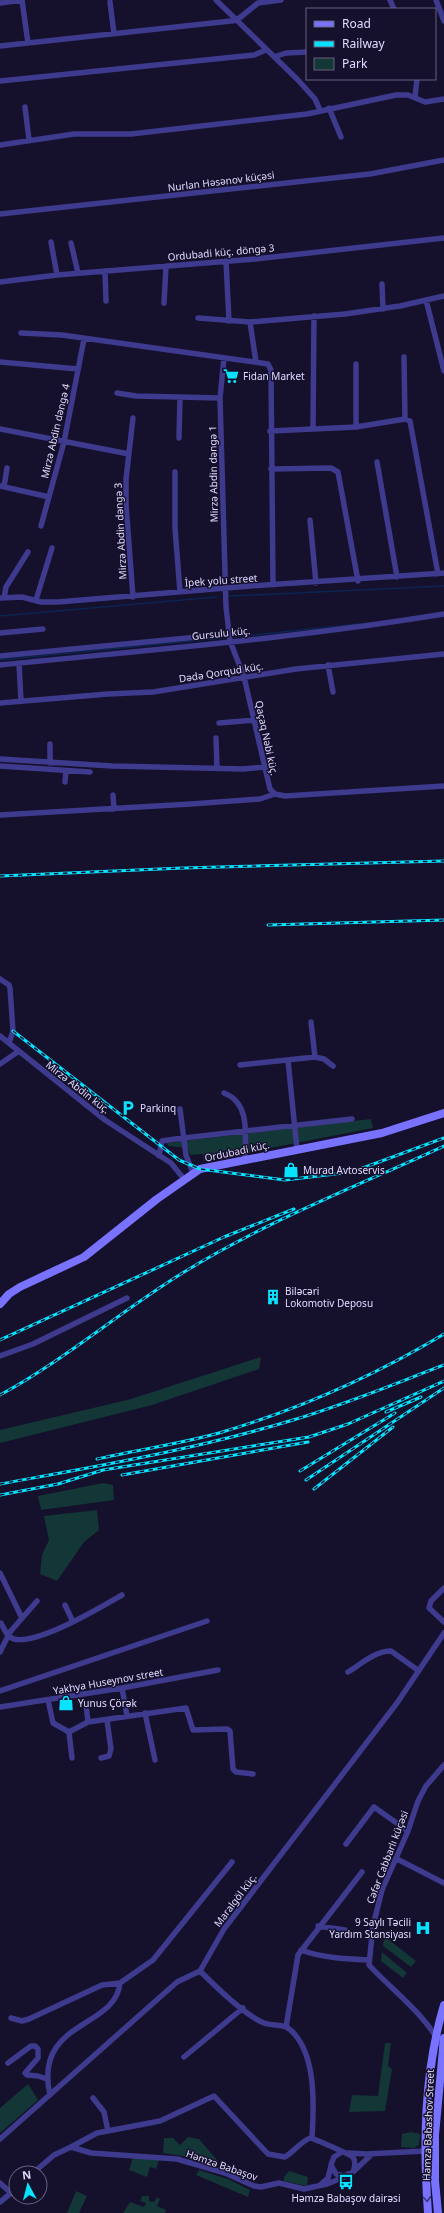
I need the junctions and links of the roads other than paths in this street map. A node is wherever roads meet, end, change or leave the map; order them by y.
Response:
1 (216, 0) edge
2 (281, 0) edge
3 (436, 0) edge
4 (258, 1) edge
5 (110, 2) dead end
6 (0, 3) edge
7 (237, 20) junction
8 (444, 21) edge
9 (114, 34) junction
10 (28, 43) junction
11 (0, 46) edge
12 (266, 50) junction
13 (306, 52) edge
14 (274, 57) junction
15 (416, 80) edge
16 (0, 81) edge
17 (415, 97) junction
18 (444, 99) edge
19 (25, 107) dead end
20 (329, 108) junction
21 (320, 110) junction
22 (341, 137) dead end
23 (29, 140) junction
24 (0, 145) edge
25 (444, 160) edge
26 (0, 214) edge
27 (444, 238) edge
28 (51, 242) dead end
29 (72, 243) dead end
30 (226, 261) junction
31 (166, 266) junction
32 (105, 271) junction
33 (78, 273) junction
34 (57, 275) junction
35 (0, 282) edge
36 (382, 284) dead end
37 (444, 296) edge
38 (426, 300) junction
39 (106, 301) dead end
40 (164, 303) dead end
41 (383, 309) junction
42 (314, 316) junction
43 (198, 318) dead end
44 (229, 321) junction
45 (250, 322) junction
46 (21, 333) dead end
47 (84, 339) junction
48 (404, 357) dead end
49 (224, 358) junction
50 (0, 362) edge
51 (256, 362) junction
52 (356, 364) dead end
53 (78, 369) junction
54 (444, 371) edge
55 (117, 393) dead end
56 (180, 398) junction
57 (220, 398) junction
58 (133, 418) dead end
59 (405, 419) junction
60 (356, 427) junction
61 (0, 429) edge
62 (313, 429) junction
63 (270, 431) junction
64 (179, 438) dead end
65 (64, 442) junction
66 (128, 454) junction
67 (377, 462) dead end
68 (7, 468) dead end
69 (271, 469) junction
70 (175, 472) dead end
71 (2, 487) edge
72 (49, 497) junction
73 (310, 520) dead end
74 (41, 526) dead end
75 (52, 548) dead end
76 (28, 552) dead end
77 (441, 574) edge
78 (397, 577) junction
79 (358, 580) junction
80 (316, 583) junction
81 (273, 585) junction
82 (225, 589) junction
83 (180, 592) junction
84 (133, 597) junction
85 (2, 598) edge
86 (36, 600) junction
87 (444, 614) edge
88 (43, 629) dead end
89 (0, 633) edge
90 (229, 634) junction
91 (230, 642) junction
92 (444, 654) edge
93 (0, 656) edge
94 (19, 663) junction
95 (0, 665) edge
96 (328, 665) junction
97 (244, 677) junction
98 (333, 692) dead end
99 (22, 701) junction
100 (0, 703) edge
101 (255, 720) junction
102 (219, 723) dead end
103 (216, 738) dead end
104 (50, 744) dead end
105 (0, 759) edge
106 (50, 763) junction
107 (0, 766) edge
108 (265, 767) junction
109 (217, 768) junction
110 (66, 771) junction
111 (90, 772) dead end
112 (65, 782) dead end
113 (444, 786) edge
114 (275, 794) junction
115 (113, 795) dead end
116 (114, 809) junction
117 (0, 815) edge
118 (0, 979) edge
119 (311, 1022) dead end
120 (0, 1036) edge
121 (9, 1043) junction
122 (19, 1051) junction
123 (315, 1057) junction
124 (288, 1060) junction
125 (0, 1064) edge
126 (240, 1065) dead end
127 (333, 1066) dead end
128 (224, 1093) dead end
129 (180, 1109) dead end
130 (444, 1113) edge
131 (352, 1119) dead end
132 (295, 1126) junction
133 (245, 1131) junction
134 (184, 1138) junction
135 (297, 1150) junction
136 (159, 1156) junction
137 (245, 1159) junction
138 (193, 1173) junction
139 (184, 1179) junction
140 (128, 1298) dead end
141 (0, 1302) edge
142 (0, 1356) edge
143 (0, 1573) edge
144 (444, 1588) edge
145 (122, 1595) dead end
146 (37, 1601) dead end
147 (65, 1605) dead end
148 (22, 1618) junction
149 (207, 1621) dead end
150 (73, 1622) junction
151 (444, 1622) edge
152 (1, 1623) edge
153 (444, 1633) edge
154 (8, 1635) junction
155 (0, 1652) edge
156 (218, 1670) dead end
157 (419, 1671) junction
158 (348, 1672) dead end
159 (122, 1688) junction
160 (0, 1691) edge
161 (48, 1700) junction
162 (86, 1705) dead end
163 (0, 1706) edge
164 (145, 1713) junction
165 (127, 1716) junction
166 (107, 1720) junction
167 (88, 1722) junction
168 (69, 1732) junction
169 (72, 1758) dead end
170 (102, 1758) dead end
171 (155, 1760) dead end
172 (444, 1765) edge
173 (253, 1774) dead end
174 (408, 1831) junction
175 (346, 1844) dead end
176 (397, 1859) junction
177 (232, 1862) dead end
178 (362, 1872) dead end
179 (444, 1883) edge
180 (318, 1926) junction
181 (345, 1930) dead end
182 (301, 1950) junction
183 (369, 1962) junction
184 (200, 1971) junction
185 (120, 1982) junction
186 (444, 2005) edge
187 (243, 2008) junction
188 (11, 2018) dead end
189 (286, 2027) junction
190 (435, 2034) junction
191 (444, 2038) edge
192 (442, 2048) junction
193 (184, 2057) dead end
194 (8, 2063) dead end
195 (47, 2079) junction
196 (50, 2095) junction
197 (93, 2098) dead end
198 (108, 2130) junction
199 (0, 2138) edge
200 (312, 2138) junction
201 (327, 2145) junction
202 (71, 2147) junction
203 (425, 2150) junction
204 (344, 2153) junction
205 (376, 2154) junction
206 (332, 2163) junction
207 (42, 2165) edge
208 (351, 2174) junction
209 (0, 2183) edge
210 (318, 2186) junction
211 (8, 2190) edge
212 (8, 2195) edge
213 (0, 2202) edge
214 (428, 2213) edge
215 (438, 2213) edge

1 - 7 street
2 - 4 street
3 - 8 street
4 - 7 street
5 - 9 street
6 - 10 street
7 - 9 street
7 - 12 street
9 - 10 street
10 - 11 street
12 - 14 street
12 - 16 street
13 - 14 street
14 - 21 street
15 - 17 street
17 - 18 street
17 - 20 street
19 - 23 street
20 - 21 street
20 - 22 street
21 - 23 street
23 - 24 street
25 - 26 street, Nurlan Həsənov küçəsi
27 - 30 street, Ordubadi küç. döngə 3
28 - 34 street
29 - 33 street
30 - 31 street, Ordubadi küç. döngə 3
30 - 44 street
31 - 32 street, Ordubadi küç. döngə 3
31 - 40 street
32 - 33 street, Ordubadi küç. döngə 3
32 - 39 street
33 - 34 street, Ordubadi küç. döngə 3
34 - 35 street, Ordubadi küç. döngə 3
36 - 41 street
37 - 38 street
38 - 41 street
38 - 54 street
41 - 42 street
42 - 45 street
42 - 62 street
43 - 44 street
44 - 45 street
45 - 51 street
46 - 47 street
47 - 49 street
47 - 53 street, Mirzə Abdin dəngə 4
48 - 59 street
49 - 51 street
49 - 57 street, Mirzə Abdin dəngə 1
50 - 53 street
51 - 63 street
52 - 60 street
53 - 65 street, Mirzə Abdin dəngə 4
55 - 56 street
56 - 57 street
56 - 64 street
57 - 82 street, Mirzə Abdin dəngə 1
58 - 66 street, Mirzə Abdin dəngə 3
59 - 60 street
59 - 77 street
60 - 62 street
61 - 65 street
62 - 63 street
63 - 69 street
65 - 66 street
65 - 72 street, Mirzə Abdin dəngə 4
66 - 84 street, Mirzə Abdin dəngə 3
67 - 78 street
68 - 71 street
69 - 79 street
69 - 81 street
70 - 83 street
71 - 72 street
72 - 74 street, Mirzə Abdin dəngə 4
73 - 80 street
75 - 86 street
76 - 85 street
77 - 78 street, İpek yolu street
78 - 79 street, İpek yolu street
79 - 80 street, İpek yolu street
80 - 81 street, İpek yolu street
81 - 82 street, İpek yolu street
82 - 83 street, İpek yolu street
82 - 90 street, Qaçaq Nəbi küç.
83 - 84 street, İpek yolu street
84 - 86 street, İpek yolu street
85 - 86 street, İpek yolu street
87 - 91 street, Gursulu küç.
88 - 89 street
90 - 91 street, Qaçaq Nəbi küç.
90 - 93 street
91 - 94 street, Gursulu küç.
91 - 97 street, Qaçaq Nəbi küç.
92 - 96 street, Dədə Qorqud küç.
94 - 95 street, Gursulu küç.
94 - 99 street
96 - 97 street, Dədə Qorqud küç.
96 - 98 street
97 - 99 street, Dədə Qorqud küç.
97 - 101 street, Qaçaq Nəbi küç.
99 - 100 street, Dədə Qorqud küç.
101 - 102 street
101 - 108 street, Qaçaq Nəbi küç.
103 - 109 street
104 - 106 street
105 - 106 street
106 - 109 street
107 - 110 street
108 - 109 street
108 - 114 street, Qaçaq Nəbi küç.
110 - 111 street
110 - 112 street
113 - 114 street
114 - 116 street
115 - 116 street
116 - 117 street
118 - 121 street
119 - 123 street
120 - 121 street, Mirzə Abdin küç.
121 - 122 street, Mirzə Abdin küç.
122 - 125 street
122 - 136 street, Mirzə Abdin küç.
123 - 124 street
123 - 127 street
124 - 126 street
124 - 132 street
128 - 133 street
129 - 134 street
130 - 135 main road, Ordubadi küç.
131 - 132 street
132 - 133 street
132 - 135 street
133 - 134 street
133 - 137 street
134 - 136 street
134 - 138 street
135 - 137 main road, Ordubadi küç.
136 - 139 street, Mirzə Abdin küç.
137 - 138 main road, Ordubadi küç.
138 - 139 main road, Ordubadi küç.
139 - 141 main road, Ordubadi küç.
140 - 142 street
143 - 148 street
144 - 151 street
145 - 150 street
146 - 148 street
147 - 150 street
148 - 154 street
149 - 160 street
150 - 154 street
152 - 154 street
153 - 157 street, Maralgöl küç.
154 - 155 street
156 - 159 street, Yakhya Huseynov street
157 - 158 street
157 - 184 street, Maralgöl küç.
159 - 161 street, Yakhya Huseynov street
159 - 165 street
161 - 163 street, Yakhya Huseynov street
161 - 168 street
162 - 167 street
164 - 165 street
164 - 171 street
164 - 173 street
165 - 166 street
166 - 167 street
166 - 170 street
167 - 168 street
168 - 169 street
172 - 174 street, Cəfər Cabbarlı küçəsi
174 - 175 street
174 - 176 street, Cəfər Cabbarlı küçəsi
176 - 179 street
176 - 183 street, Cəfər Cabbarlı küçəsi
177 - 185 street
178 - 180 street
180 - 181 street
180 - 182 street
182 - 183 street
182 - 189 street
183 - 190 street
184 - 187 street
184 - 196 street
185 - 188 street
185 - 195 street
186 - 190 main road, Hamza Babashov Street
187 - 189 street
187 - 193 street
189 - 200 street
190 - 192 street
190 - 203 main road, Hamza Babashov Street
191 - 192 main road, Hamza Babashov Street
192 - 215 main road, Hamza Babashov Street
194 - 195 street
195 - 196 street
196 - 199 street
197 - 198 street
198 - 200 street
198 - 202 street
200 - 201 street
201 - 204 street
201 - 206 street
202 - 207 street
202 - 210 street, Həmzə Babaşov
203 - 205 street
203 -> 214 main road, Hamza Babashov Street
204 - 205 street
204 - 206 street
204 - 208 street
205 - 208 street
206 - 208 street
206 - 210 street
208 - 210 street, Həmzə Babaşov
209 - 211 street
212 - 213 street

